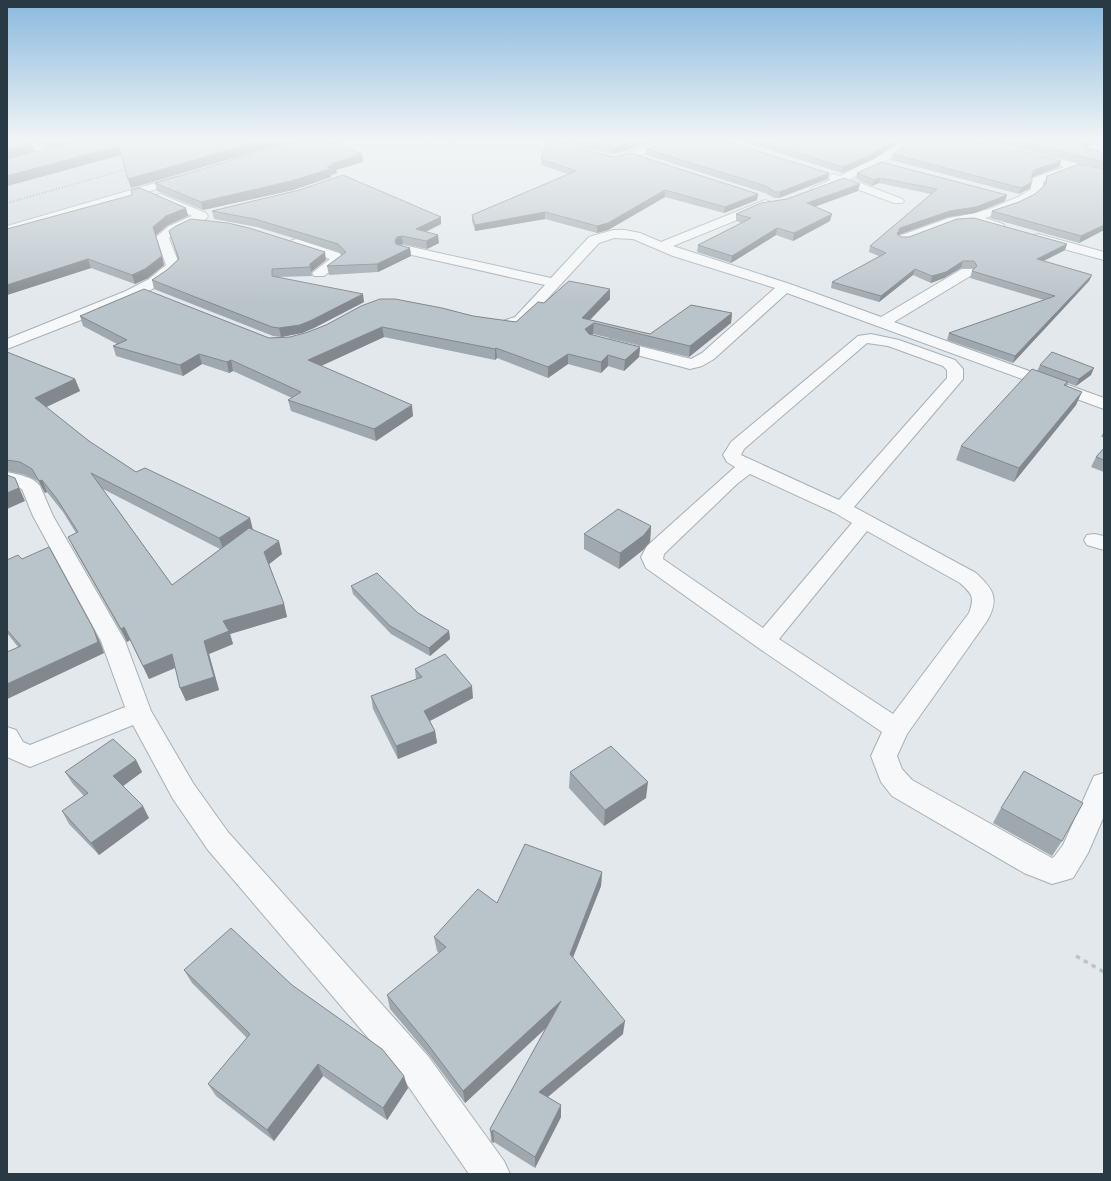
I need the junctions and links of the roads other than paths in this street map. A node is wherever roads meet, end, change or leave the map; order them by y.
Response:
1 (128, 194) edge
2 (151, 194) edge
3 (880, 194) edge
4 (1030, 194) edge
5 (1004, 196) edge
6 (1019, 200) junction
7 (768, 201) edge
8 (898, 201) dead end
9 (972, 218) junction
10 (7, 230) edge
11 (1014, 231) edge
12 (1029, 235) edge
13 (284, 239) edge
14 (903, 239) edge
15 (662, 246) junction
16 (403, 249) edge
17 (1104, 256) edge
18 (967, 272) dead end
19 (319, 273) dead end
20 (554, 283) junction
21 (785, 287) junction
22 (140, 290) junction
23 (154, 296) edge
24 (495, 323) edge
25 (881, 323) junction
26 (594, 340) edge
27 (7, 344) edge
28 (1104, 404) edge
29 (748, 466) junction
30 (7, 478) edge
31 (842, 509) junction
32 (864, 522) junction
33 (765, 641) junction
34 (139, 712) junction
35 (896, 729) junction
36 (7, 737) edge
37 (1104, 784) edge
38 (491, 1174) edge

1 - 10 street
2 - 22 street
3 - 8 street
4 - 6 street
5 - 6 street
6 - 9 street
7 - 15 street
9 - 11 street
9 - 14 street
12 - 17 street
13 - 19 street
15 - 20 street
15 - 21 street
16 - 20 street
18 - 25 street
20 - 24 street
21 - 25 street
21 - 26 street
22 - 23 street
22 - 27 street
25 - 28 street
29 - 31 street
29 - 31 street
29 - 33 street
30 - 34 street
31 - 32 street
32 - 33 street
32 - 35 street
33 - 35 street
34 - 36 street
34 - 38 street
35 - 37 street

